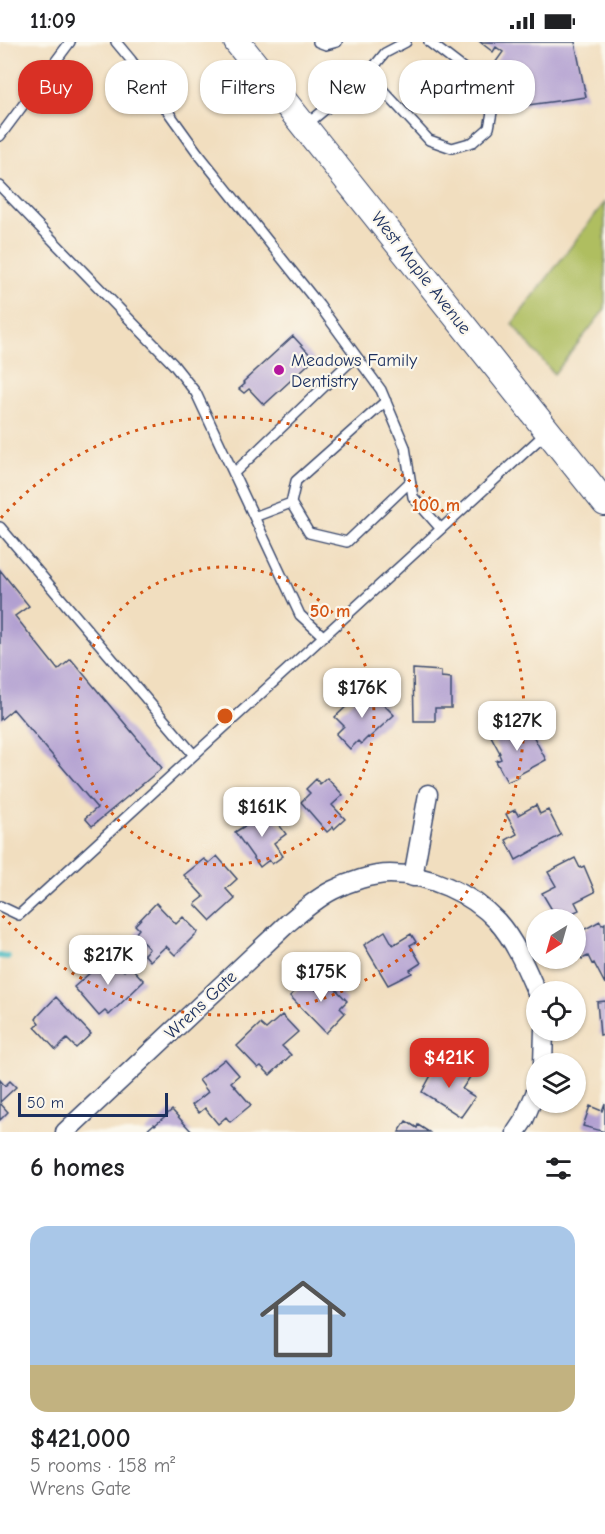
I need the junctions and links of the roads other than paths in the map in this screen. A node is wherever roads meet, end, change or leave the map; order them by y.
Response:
1 (70, 42) edge
2 (116, 42) edge
3 (237, 42) edge
4 (318, 42) edge
5 (337, 42) edge
6 (429, 42) edge
7 (399, 43) edge
8 (379, 60) edge
9 (387, 95) edge
10 (319, 114) edge
11 (304, 126) junction
12 (0, 136) edge
13 (0, 186) edge
14 (356, 356) junction
15 (386, 401) junction
16 (547, 432) junction
17 (234, 473) junction
18 (410, 482) junction
19 (291, 503) junction
20 (605, 503) edge
21 (254, 517) junction
22 (0, 526) edge
23 (441, 529) junction
24 (323, 636) junction
25 (194, 755) junction
26 (428, 794) dead end
27 (413, 877) junction
28 (0, 906) edge
29 (532, 981) edge
30 (527, 1113) edge
31 (65, 1132) edge
32 (516, 1132) edge

1 - 12 lane
2 - 14 lane
3 - 11 main road, West Maple Avenue
4 - 5 lane
6 - 9 lane
7 - 8 lane
10 - 11 lane
11 - 16 main road, West Maple Avenue
13 - 17 lane
14 - 15 lane
14 - 17 lane
15 - 18 lane
15 - 19 lane
16 - 20 main road, West Maple Avenue
16 - 23 lane
17 - 21 lane
18 - 19 lane
18 - 23 lane
19 - 21 lane
21 - 24 lane
22 - 25 lane
23 - 24 lane
24 - 25 lane
25 - 28 lane
26 - 27 street
27 - 29 street, Wrens Gate
27 - 31 street, Wrens Gate
30 - 32 street

